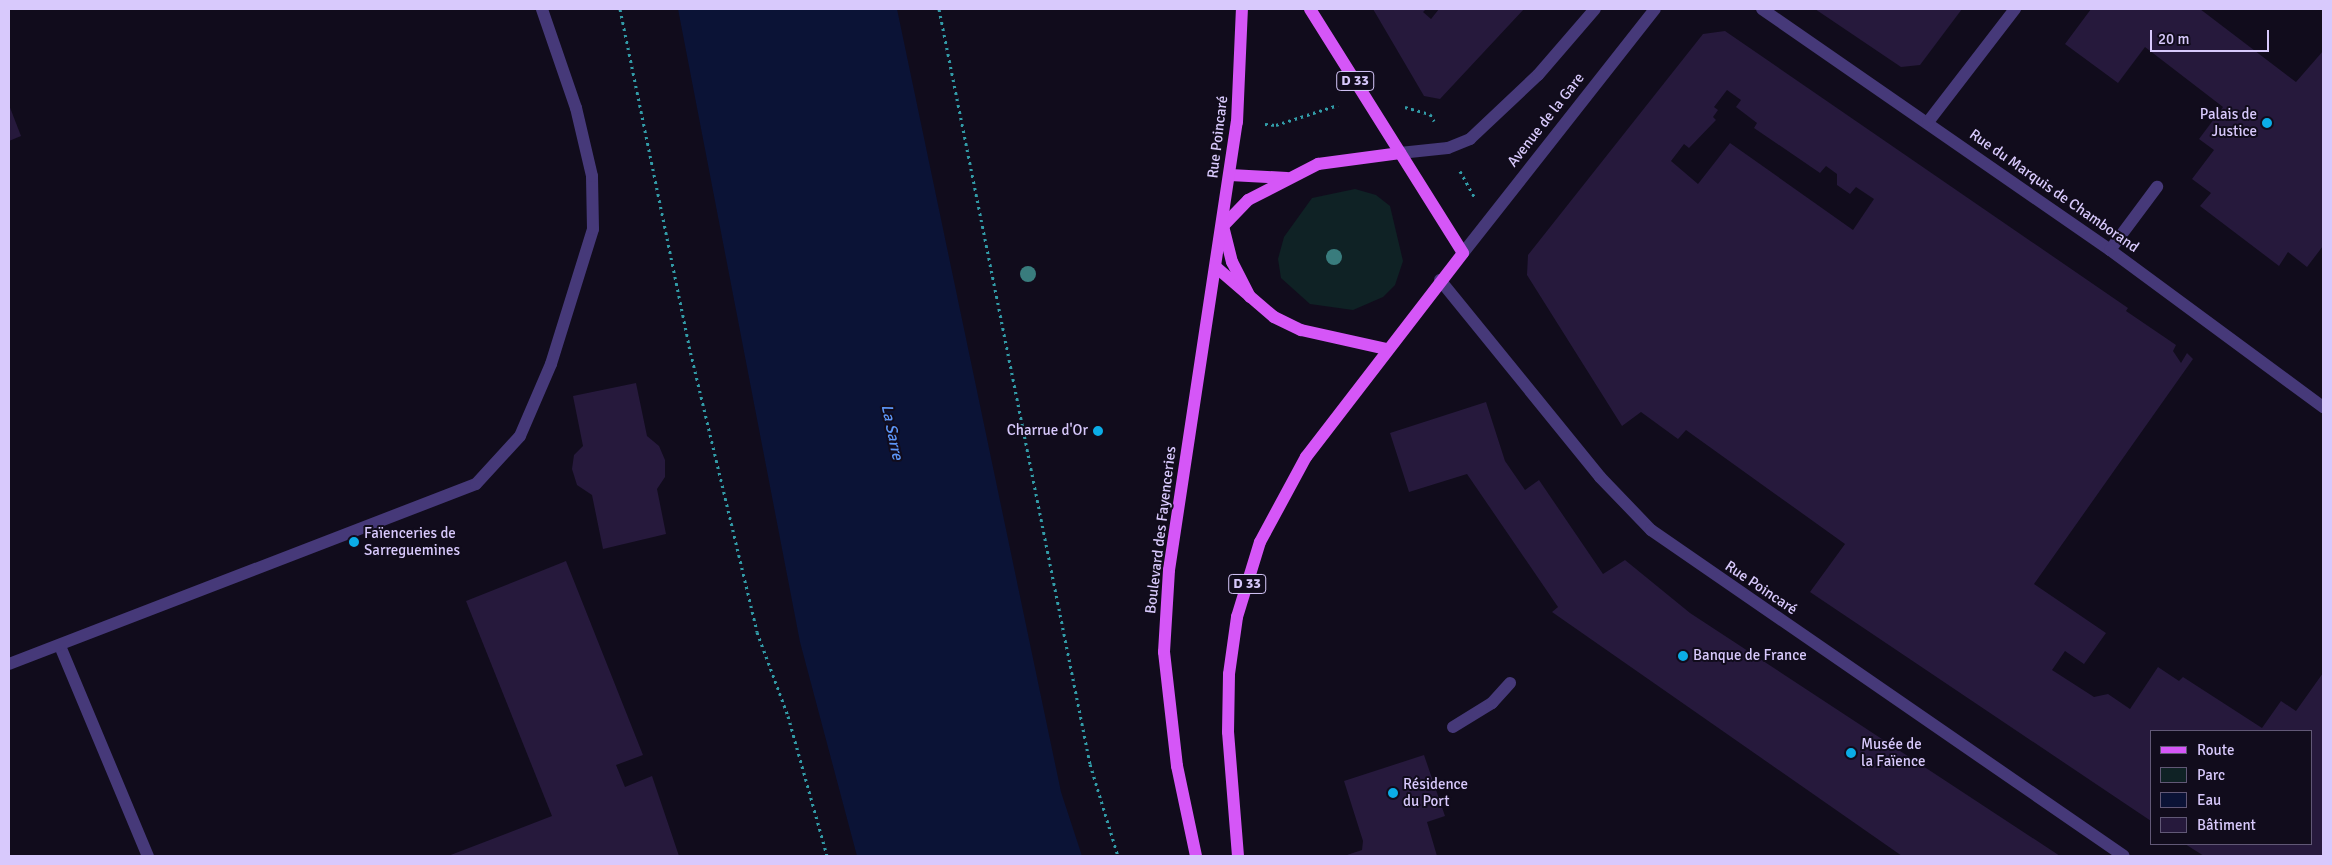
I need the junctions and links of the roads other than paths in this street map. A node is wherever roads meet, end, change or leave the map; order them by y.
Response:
1 (542, 9) edge
2 (1242, 9) edge
3 (1310, 9) edge
4 (1595, 9) edge
5 (1655, 9) edge
6 (1762, 9) edge
7 (2016, 9) edge
8 (1928, 122) junction
9 (1400, 153) junction
10 (1230, 175) junction
11 (1286, 178) junction
12 (2156, 187) dead end
13 (1223, 226) junction
14 (2110, 250) junction
15 (1463, 253) junction
16 (1216, 268) junction
17 (1440, 280) junction
18 (1250, 297) junction
19 (1387, 349) junction
20 (2323, 407) edge
21 (60, 646) junction
22 (9, 664) edge
23 (1510, 683) dead end
24 (1453, 727) dead end
25 (148, 856) edge
26 (1196, 856) edge
27 (1238, 856) edge
28 (2124, 856) edge

1 - 21 street
2 - 10 main road, Rue Poincaré
3 - 9 main road, D 33
4 - 9 street
5 - 15 street, Avenue de la Gare
6 - 8 street, Rue du Marquis de Chamborand
7 - 8 street
8 - 14 street, Rue du Marquis de Chamborand
9 - 11 main road
9 - 15 main road, D 33
10 - 11 main road
10 - 13 main road, Rue Poincaré
11 - 13 main road
12 - 14 street
13 - 16 main road, Rue Poincaré
13 - 18 main road
14 - 20 street, Rue du Marquis de Chamborand
15 - 17 main road, D 33
16 - 18 main road
16 - 26 main road, Boulevard des Fayenceries
17 - 19 main road, D 33
17 - 28 street, Rue Poincaré
18 - 19 main road
19 - 27 main road, D 33
21 - 22 street
21 - 25 street
23 - 24 street

